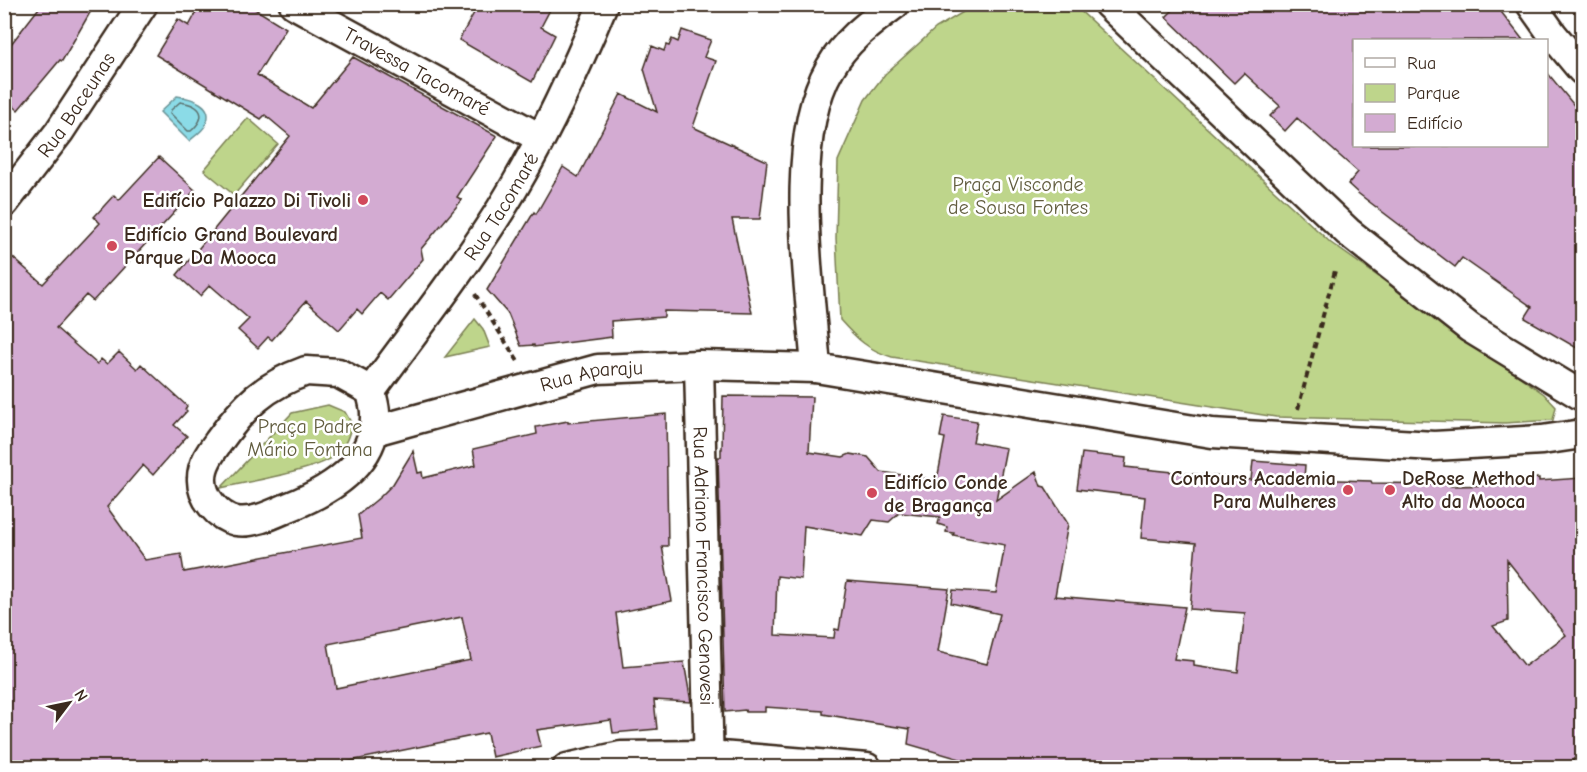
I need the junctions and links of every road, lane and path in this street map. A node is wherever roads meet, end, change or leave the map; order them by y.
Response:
1 (143, 4) edge
2 (294, 4) edge
3 (603, 4) edge
4 (894, 4) edge
5 (1108, 4) edge
6 (1531, 4) edge
7 (1582, 70) edge
8 (540, 138) junction
9 (4, 203) edge
10 (1336, 267) dead end
11 (461, 270) junction
12 (699, 365) junction
13 (816, 368) junction
14 (534, 386) junction
15 (371, 391) junction
16 (1582, 396) edge
17 (1298, 409) dead end
18 (374, 431) junction
19 (1582, 434) edge
20 (709, 761) edge
21 (567, 768) edge
22 (867, 768) edge

1 - 9 street, Rua Baceunas
2 - 8 street, Travessa Tacomaré
3 - 8 street, Rua Tacomaré
4 - 13 street
5 - 16 street
6 - 7 street
8 - 11 street, Rua Tacomaré
10 - 17 path
11 - 14 path
11 - 15 street, Rua Tacomaré
12 - 13 street, Rua Aparaju
12 - 14 street, Rua Aparaju
12 - 20 street, Rua Adriano Francisco Genovesi
13 - 19 street
14 - 18 street, Rua Aparaju
15 - 18 street
15 - 18 street
20 - 21 street
20 - 22 street

